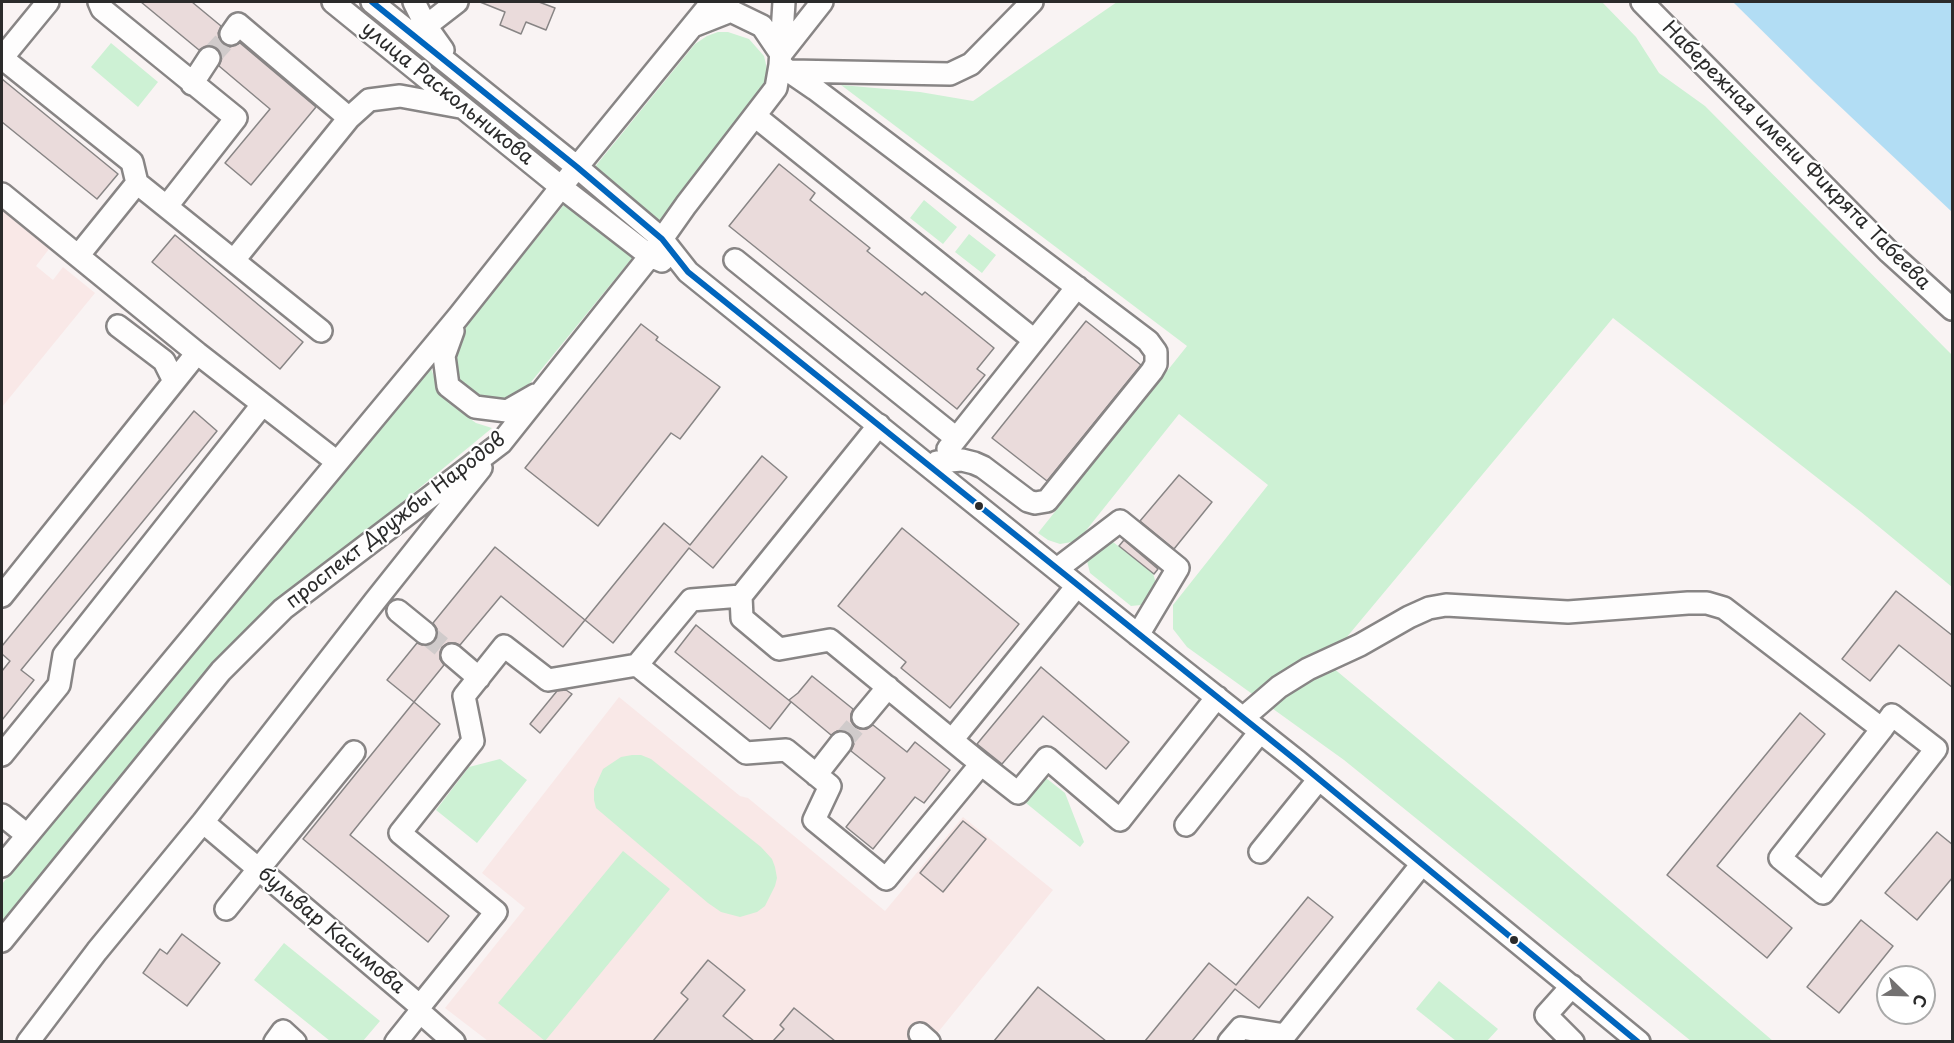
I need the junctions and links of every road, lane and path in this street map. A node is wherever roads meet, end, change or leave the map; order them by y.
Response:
1 (48, 2) edge
2 (99, 2) edge
3 (333, 2) edge
4 (372, 2) edge
5 (414, 2) edge
6 (457, 2) edge
7 (712, 2) edge
8 (784, 2) edge
9 (822, 2) edge
10 (1032, 2) edge
11 (1642, 2) edge
12 (426, 26) junction
13 (692, 26) junction
14 (231, 34) dead end
15 (2, 58) edge
16 (209, 58) tunnel mouth
17 (783, 64) junction
18 (459, 72) junction
19 (192, 84) junction
20 (463, 107) junction
21 (755, 116) junction
22 (348, 118) junction
23 (576, 167) junction
24 (137, 183) junction
25 (561, 187) junction
26 (2, 194) edge
27 (167, 206) junction
28 (656, 247) junction
29 (78, 256) junction
30 (234, 260) junction
31 (735, 260) dead end
32 (1077, 287) junction
33 (1953, 309) edge
34 (458, 317) junction
35 (118, 326) dead end
36 (321, 331) dead end
37 (1034, 340) junction
38 (197, 353) junction
39 (174, 381) junction
40 (544, 389) junction
41 (262, 405) junction
42 (879, 425) junction
43 (956, 438) junction
44 (501, 443) junction
45 (337, 462) junction
46 (935, 465) junction
47 (1057, 569) junction
48 (1077, 586) junction
49 (2, 596) edge
50 (741, 596) junction
51 (398, 611) dead end
52 (425, 633) tunnel mouth
53 (1138, 635) junction
54 (452, 655) tunnel mouth
55 (637, 665) junction
56 (479, 678) junction
57 (888, 687) junction
58 (1217, 697) junction
59 (863, 717) tunnel mouth
60 (1243, 718) junction
61 (1882, 729) junction
62 (1260, 732) junction
63 (952, 740) junction
64 (841, 743) tunnel mouth
65 (354, 752) dead end
66 (2, 755) edge
67 (981, 764) junction
68 (816, 774) junction
69 (1319, 779) junction
70 (2, 815) edge
71 (203, 822) junction
72 (1186, 825) dead end
73 (27, 835) junction
74 (1260, 852) dead end
75 (1422, 864) junction
76 (2, 866) edge
77 (259, 869) junction
78 (226, 909) dead end
79 (2, 941) edge
80 (1572, 986) junction
81 (420, 1009) junction
82 (1625, 1037) edge
83 (1284, 1038) edge
84 (28, 1041) edge
85 (274, 1041) edge
86 (295, 1041) edge
87 (396, 1041) edge
88 (454, 1041) edge
89 (1229, 1041) edge
90 (1573, 1041) edge

1 - 15 street
2 - 19 street
3 - 20 street, улица Раскольникова
4 - 18 street, улица Раскольникова
5 - 12 street
6 - 12 street
7 - 13 street
8 - 17 street
9 - 17 street
10 - 17 street
11 - 33 street, Набережная имени Фикрята Табеева
12 - 18 street
13 - 17 street
13 - 23 street
14 - 22 street
15 - 24 street
16 - 19 street
17 - 21 street, проспект Дружбы Народов
17 - 32 street
18 - 23 street, улица Раскольникова
19 - 27 street
20 - 22 street
20 - 25 street, улица Раскольникова
21 - 28 street, проспект Дружбы Народов
21 - 37 street
22 - 30 street
23 - 25 street
23 - 28 street, улица Раскольникова
24 - 27 street
24 - 29 street
25 - 28 street, улица Раскольникова
25 - 34 street
26 - 29 street
27 - 30 street
28 - 40 street, проспект Дружбы Народов
28 - 42 street
29 - 38 street
30 - 36 street
31 - 43 street
32 - 37 street
32 - 46 street
34 - 40 street
34 - 45 street
35 - 39 street
37 - 43 street
38 - 39 street
38 - 41 street
39 - 49 street
40 - 44 street, проспект Дружбы Народов
41 - 45 street
41 - 66 street
42 - 46 street
42 - 50 street
43 - 46 street
44 - 71 street
44 - 79 street, проспект Дружбы Народов
45 - 73 street
46 - 47 street
47 - 48 street
47 - 53 street
48 - 53 street
48 - 63 street
50 - 55 street
50 - 57 street
51 - 52 street
53 - 58 street
54 - 56 street
55 - 56 street
55 - 68 street
56 - 81 street
57 - 59 street
57 - 63 street
58 - 60 street
58 - 67 street
60 - 61 street
60 - 62 street
61 - 61 street
62 - 69 street
62 - 72 street
63 - 67 street
64 - 68 street
65 - 77 street
67 - 68 street
69 - 74 street
69 - 75 street
70 - 73 street
71 - 77 street, бульвар Касимова
71 - 84 street
73 - 76 street
75 - 80 street
75 - 83 street
77 - 78 street
77 - 81 street, бульвар Касимова
80 - 82 street
80 - 90 street
81 - 87 street
81 - 88 street, бульвар Касимова
83 - 89 street
85 - 86 street

